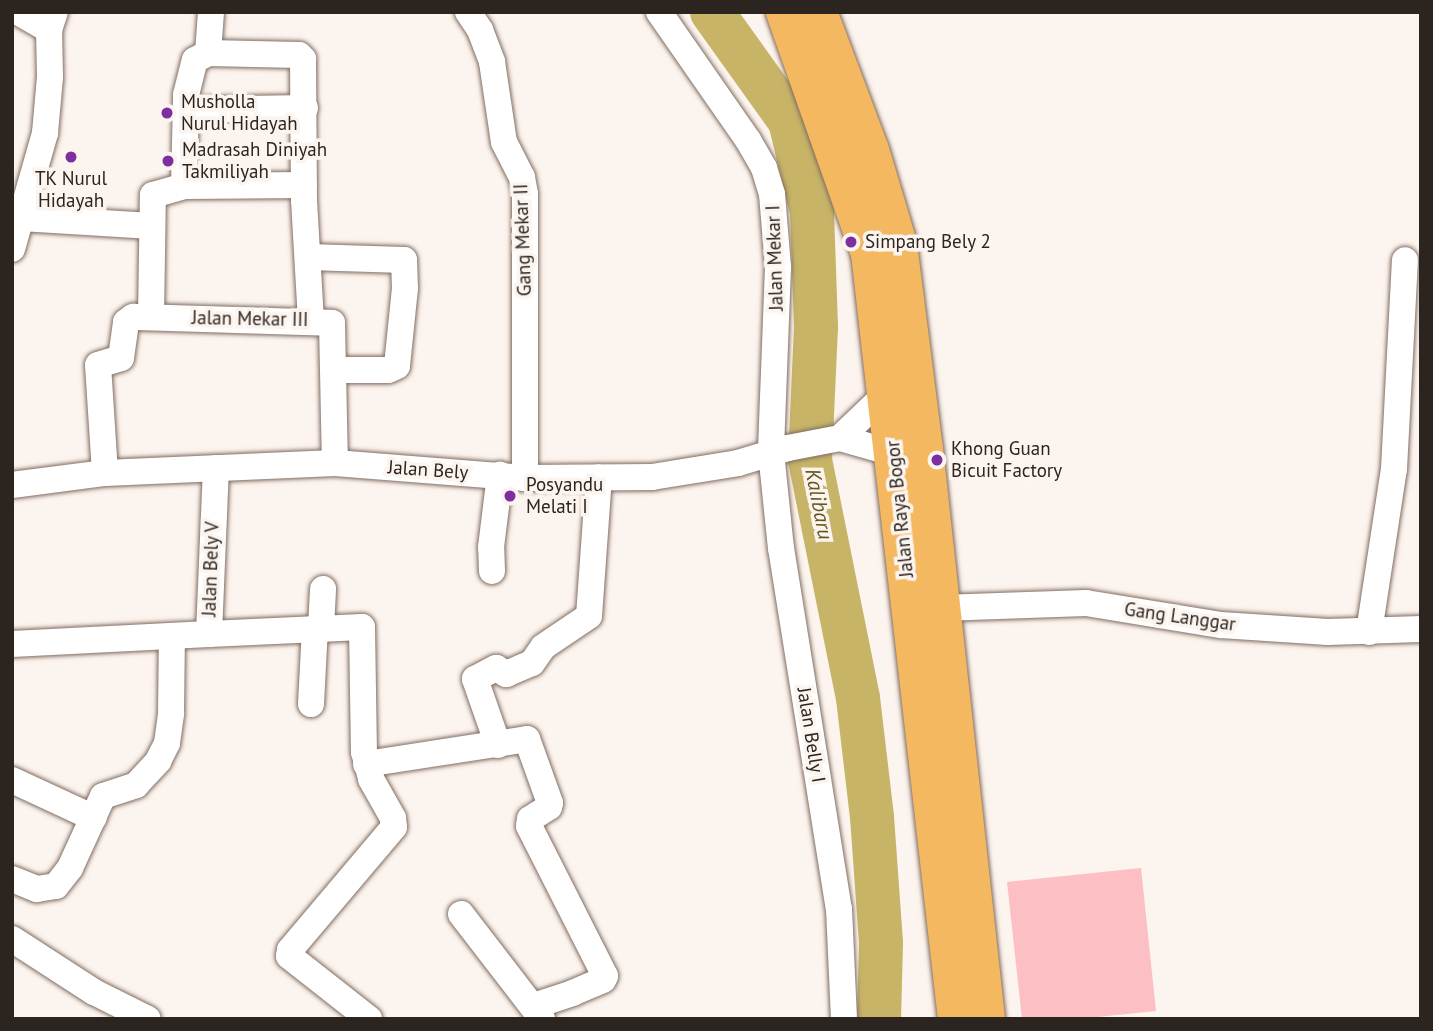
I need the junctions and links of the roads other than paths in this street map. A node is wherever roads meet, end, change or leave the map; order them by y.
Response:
1 (18, 12) edge
2 (211, 12) edge
3 (468, 12) edge
4 (660, 12) edge
5 (785, 12) edge
6 (818, 12) edge
7 (52, 21) edge
8 (208, 53) junction
9 (304, 108) junction
10 (185, 110) junction
11 (304, 185) junction
12 (184, 186) junction
13 (21, 218) junction
14 (152, 226) junction
15 (12, 249) edge
16 (308, 257) junction
17 (1405, 260) dead end
18 (151, 317) junction
19 (311, 321) junction
20 (335, 370) junction
21 (902, 390) junction
22 (834, 439) junction
23 (780, 450) junction
24 (909, 451) junction
25 (335, 463) junction
26 (216, 468) junction
27 (105, 473) junction
28 (512, 477) junction
29 (599, 477) junction
30 (13, 479) edge
31 (492, 571) dead end
32 (323, 589) dead end
33 (940, 608) junction
34 (318, 628) junction
35 (1421, 629) edge
36 (1369, 632) junction
37 (209, 634) junction
38 (172, 636) junction
39 (12, 644) edge
40 (312, 704) dead end
41 (498, 745) junction
42 (366, 764) junction
43 (12, 780) edge
44 (94, 818) junction
45 (12, 878) edge
46 (461, 914) dead end
47 (12, 939) edge
48 (538, 1012) edge
49 (148, 1019) edge
50 (369, 1019) edge
51 (844, 1019) edge
52 (957, 1019) edge
53 (986, 1019) edge

1 - 7 street
2 - 8 street
3 - 28 street, Gang Mekar II
4 - 23 street, Jalan Mekar I
5 - 21 highway, Jalan Raya Bogor
6 - 21 highway, Jalan Raya Bogor
7 - 13 street
8 - 9 street
8 - 10 street
9 - 10 street
9 - 11 street
10 - 12 street
11 - 12 street
11 - 16 street
12 - 14 street
13 - 14 street
13 - 15 street
14 - 18 street
16 - 19 street
16 - 20 street
17 - 36 street
18 - 19 street, Jalan Mekar III
18 - 27 street
19 - 20 street, Jalan Mekar III
20 - 25 street, Jalan Mekar III
21 - 22 street
21 - 24 highway, Jalan Raya Bogor
22 - 23 street, Jalan Bely
22 - 24 street, Jalan Bely
23 - 29 street, Jalan Bely
23 - 51 street, Jalan Belly I
24 - 33 highway, Jalan Raya Bogor
24 - 52 highway, Jalan Raya Bogor
25 - 26 street, Jalan Bely
25 - 28 street, Jalan Bely
26 - 27 street, Jalan Bely
26 - 37 street, Jalan Bely V
27 - 30 street, Jalan Bely
28 - 29 street, Jalan Bely
28 - 31 street, Gang Mekar II
29 - 41 street
32 - 34 street
33 - 36 street, Gang Langgar
33 - 53 highway, Jalan Raya Bogor
34 - 37 street
34 - 40 street
34 - 42 street
35 - 36 street, Gang Langgar
37 - 38 street, Jalan Bely V
38 - 39 street, Jalan Bely V
38 - 44 street
41 - 42 street
41 - 48 street
42 - 50 street
43 - 44 street
44 - 45 street
46 - 48 street
47 - 49 street

